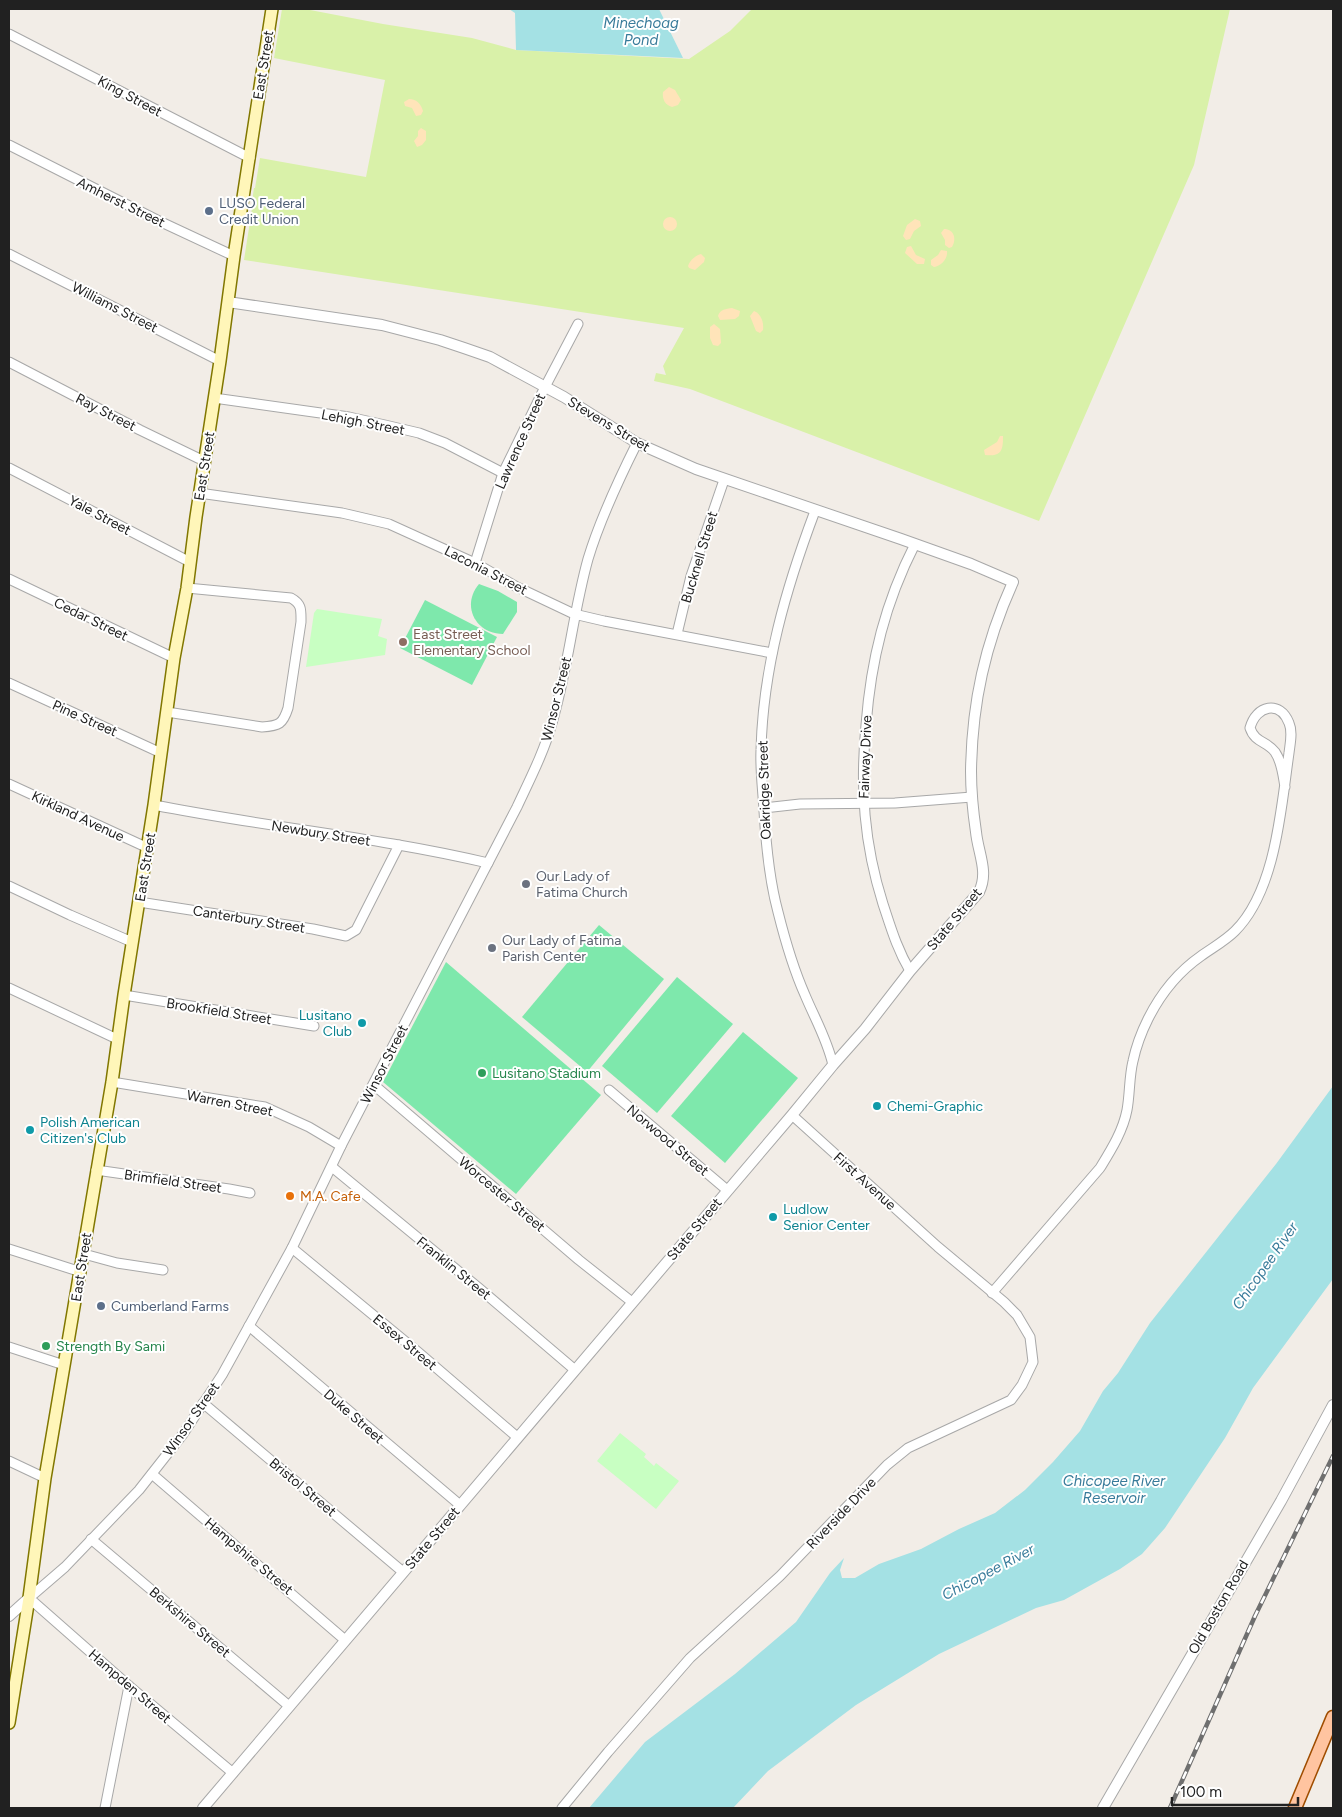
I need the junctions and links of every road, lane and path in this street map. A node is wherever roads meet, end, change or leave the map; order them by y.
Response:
1 (272, 9) edge
2 (9, 34) edge
3 (9, 145) edge
4 (250, 158) junction
5 (9, 254) edge
6 (234, 256) junction
7 (228, 302) junction
8 (578, 324) dead end
9 (220, 361) junction
10 (9, 362) edge
11 (545, 387) junction
12 (214, 398) junction
13 (636, 443) junction
14 (204, 461) junction
15 (9, 468) edge
16 (503, 473) junction
17 (724, 480) junction
18 (200, 493) junction
19 (816, 511) junction
20 (916, 544) junction
21 (190, 562) junction
22 (475, 563) junction
23 (9, 579) edge
24 (1014, 582) joint
25 (186, 588) junction
26 (574, 614) junction
27 (677, 634) junction
28 (772, 653) junction
29 (174, 658) junction
30 (9, 683) edge
31 (167, 712) junction
32 (161, 754) junction
33 (9, 784) edge
34 (1285, 787) junction
35 (972, 797) junction
36 (863, 804) junction
37 (154, 805) junction
38 (764, 808) junction
39 (399, 845) junction
40 (148, 848) junction
41 (488, 863) junction
42 (9, 886) edge
43 (139, 902) junction
44 (132, 942) junction
45 (910, 971) junction
46 (9, 988) edge
47 (124, 994) junction
48 (314, 1026) dead end
49 (117, 1040) junction
50 (833, 1065) junction
51 (112, 1082) junction
52 (374, 1085) junction
53 (609, 1090) dead end
54 (792, 1115) junction
55 (341, 1146) junction
56 (332, 1167) junction
57 (96, 1170) junction
58 (727, 1190) junction
59 (250, 1193) dead end
60 (938, 1247) joint
61 (292, 1248) junction
62 (9, 1249) edge
63 (84, 1254) junction
64 (163, 1270) dead end
65 (81, 1272) junction
66 (992, 1293) junction
67 (632, 1302) junction
68 (249, 1326) junction
69 (9, 1348) edge
70 (64, 1365) junction
71 (574, 1370) junction
72 (203, 1403) junction
73 (1333, 1405) edge
74 (517, 1437) junction
75 (9, 1461) edge
76 (152, 1474) junction
77 (45, 1478) junction
78 (460, 1505) junction
79 (91, 1539) junction
80 (403, 1572) junction
81 (30, 1598) junction
82 (9, 1616) edge
83 (345, 1640) junction
84 (129, 1686) junction
85 (289, 1706) junction
86 (1333, 1717) edge
87 (9, 1723) edge
88 (233, 1773) junction
89 (104, 1808) edge
90 (203, 1808) edge
91 (562, 1808) edge
92 (1103, 1808) edge
93 (1295, 1808) edge

1 - 4 main road, East Street
2 - 4 street, King Street
3 - 6 street, Amherst Street
4 - 6 main road, East Street
5 - 9 street, Williams Street
6 - 7 main road, East Street
7 - 9 main road, East Street
7 - 11 street, Stevens Street
8 - 11 street, Lawrence Street
9 - 12 main road, East Street
10 - 14 street, Ray Street
11 - 13 street, Stevens Street
11 - 16 street, Lawrence Street
12 - 14 main road, East Street
12 - 16 street, Lehigh Street
13 - 17 street, Stevens Street
13 - 26 street, Winsor Street
14 - 18 main road, East Street
15 - 21 street, Yale Street
16 - 22 street, Lawrence Street
17 - 19 street, Stevens Street
17 - 27 street, Bucknell Street
18 - 21 main road, East Street
18 - 22 street, Laconia Street
19 - 20 street, Stevens Street
19 - 28 street, Oakridge Street
20 - 24 street, Stevens Street
20 - 36 street, Fairway Drive
21 - 25 main road, East Street
22 - 26 street, Laconia Street
23 - 29 street, Cedar Street
24 - 35 street, State Street
25 - 29 main road, East Street
25 - 31 street
26 - 27 street, Laconia Street
26 - 41 street, Winsor Street
27 - 28 street, Laconia Street
28 - 38 street, Oakridge Street
29 - 31 main road, East Street
30 - 32 street, Pine Street
31 - 32 main road, East Street
32 - 37 main road, East Street
33 - 40 street, Kirkland Avenue
34 - 34 street
34 - 66 street
35 - 36 street
35 - 45 street, State Street
36 - 38 street
36 - 45 street, Fairway Drive
37 - 39 street, Newbury Street
37 - 40 main road, East Street
38 - 50 street, Oakridge Street
39 - 41 street, Newbury Street
39 - 43 street, Canterbury Street
40 - 43 main road, East Street
41 - 52 street, Winsor Street
42 - 44 street
43 - 44 main road, East Street
44 - 47 main road, East Street
45 - 50 street, State Street
46 - 49 street
47 - 48 street, Brookfield Street
47 - 49 main road, East Street
49 - 51 main road, East Street
50 - 54 street, State Street
51 - 55 street, Warren Street
51 - 57 main road, East Street
52 - 55 street, Winsor Street
52 - 67 street, Worcester Street
53 - 58 street, Norwood Street
54 - 58 street, State Street
54 - 60 street, First Avenue
55 - 56 street, Winsor Street
56 - 61 street, Winsor Street
56 - 71 street, Franklin Street
57 - 59 street, Brimfield Street
57 - 63 main road, East Street
58 - 67 street, State Street
60 - 66 street, Riverside Drive
61 - 68 street, Winsor Street
61 - 74 street, Essex Street
62 - 65 street
63 - 64 street
63 - 65 main road, East Street
65 - 70 main road, East Street
66 - 91 street, Riverside Drive
67 - 71 street, State Street
68 - 72 street, Winsor Street
68 - 78 street, Duke Street
69 - 70 street
70 - 77 main road, East Street
71 - 74 street, State Street
72 - 76 street, Winsor Street
72 - 80 street, Bristol Street
73 - 92 street, Old Boston Road
74 - 78 street, State Street
75 - 77 street
76 - 79 street, Winsor Street
76 - 83 street, Hampshire Street
77 - 81 main road, East Street
78 - 80 street, State Street
79 - 81 street, Winsor Street
79 - 85 street, Berkshire Street
80 - 83 street, State Street
81 - 82 street, Winsor Street
81 - 84 street, Hampden Street
81 - 87 main road, East Street
83 - 85 street, State Street
84 - 88 street, Hampden Street
84 - 89 street
85 - 88 street, State Street
86 - 93 main road
88 - 90 street, State Street

